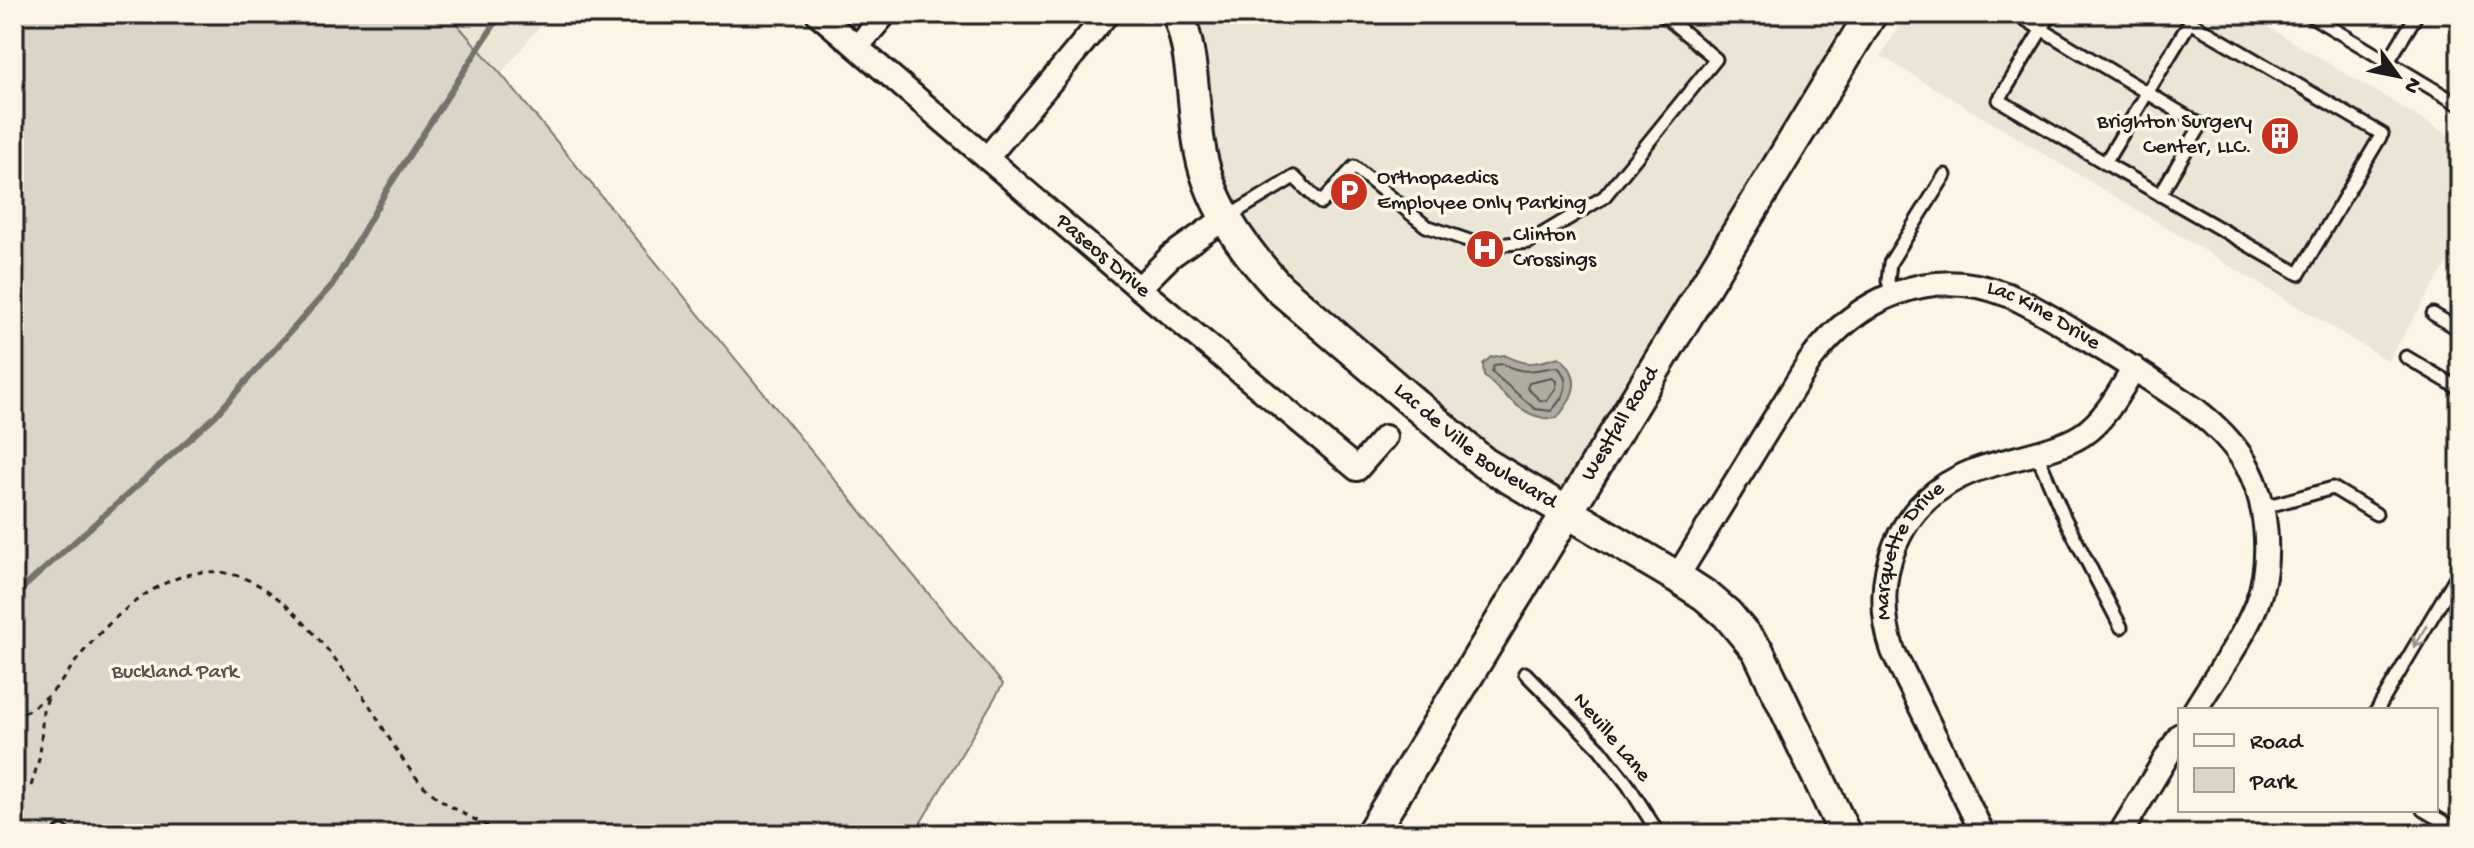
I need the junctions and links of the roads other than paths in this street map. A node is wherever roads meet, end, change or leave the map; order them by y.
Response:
1 (818, 14) edge
2 (885, 14) edge
3 (1107, 14) edge
4 (1178, 14) edge
5 (1662, 14) edge
6 (1871, 14) edge
7 (2016, 14) edge
8 (2051, 14) edge
9 (2308, 14) edge
10 (2417, 14) edge
11 (2042, 29) junction
12 (857, 47) junction
13 (2388, 62) junction
14 (2147, 93) junction
15 (2460, 105) edge
16 (987, 158) junction
17 (2105, 163) junction
18 (1945, 175) dead end
19 (2160, 195) junction
20 (1225, 218) junction
21 (1139, 288) junction
22 (1892, 294) junction
23 (2433, 314) dead end
24 (2460, 330) edge
25 (2406, 357) dead end
26 (2134, 368) junction
27 (2460, 389) edge
28 (1385, 437) dead end
29 (2036, 451) junction
30 (2261, 508) junction
31 (1568, 513) junction
32 (2376, 514) dead end
33 (2460, 570) edge
34 (1677, 577) junction
35 (2121, 627) dead end
36 (1525, 673) dead end
37 (2196, 708) edge
38 (2378, 708) edge
39 (2178, 738) edge
40 (2426, 812) edge
41 (2460, 824) edge
42 (1371, 834) edge
43 (1659, 834) edge
44 (1845, 834) edge
45 (1983, 834) edge
46 (2120, 834) edge

1 - 12 street, Paseos Drive
2 - 12 street
3 - 16 street
4 - 20 street, Lac de Ville Boulevard
5 - 20 lane
6 - 31 street, Westfall Road
7 - 11 lane
8 - 11 lane
9 - 13 lane
10 - 13 lane
11 - 14 lane
11 - 17 lane
12 - 16 street, Paseos Drive
13 - 15 lane
14 - 17 lane
14 - 19 lane
14 - 19 lane
16 - 21 street, Paseos Drive
17 - 19 lane
18 - 22 lane
20 - 21 street
20 - 31 street, Lac de Ville Boulevard
21 - 28 street, Paseos Drive
22 - 26 street, Lac Kine Drive
22 - 34 street, Lac Kine Drive
23 - 24 lane
25 - 27 lane
26 - 29 street, Marquette Drive
26 - 30 street, Lac Kine Drive
29 - 35 lane
29 - 45 street, Marquette Drive
30 - 32 lane
30 - 37 street, Lac Kine Drive
31 - 34 street, Lac de Ville Boulevard
31 - 42 street, Westfall Road
33 -> 38 lane
34 - 44 street, Lac de Ville Boulevard
36 - 43 lane, Neville Lane
39 - 46 street
40 - 41 lane

